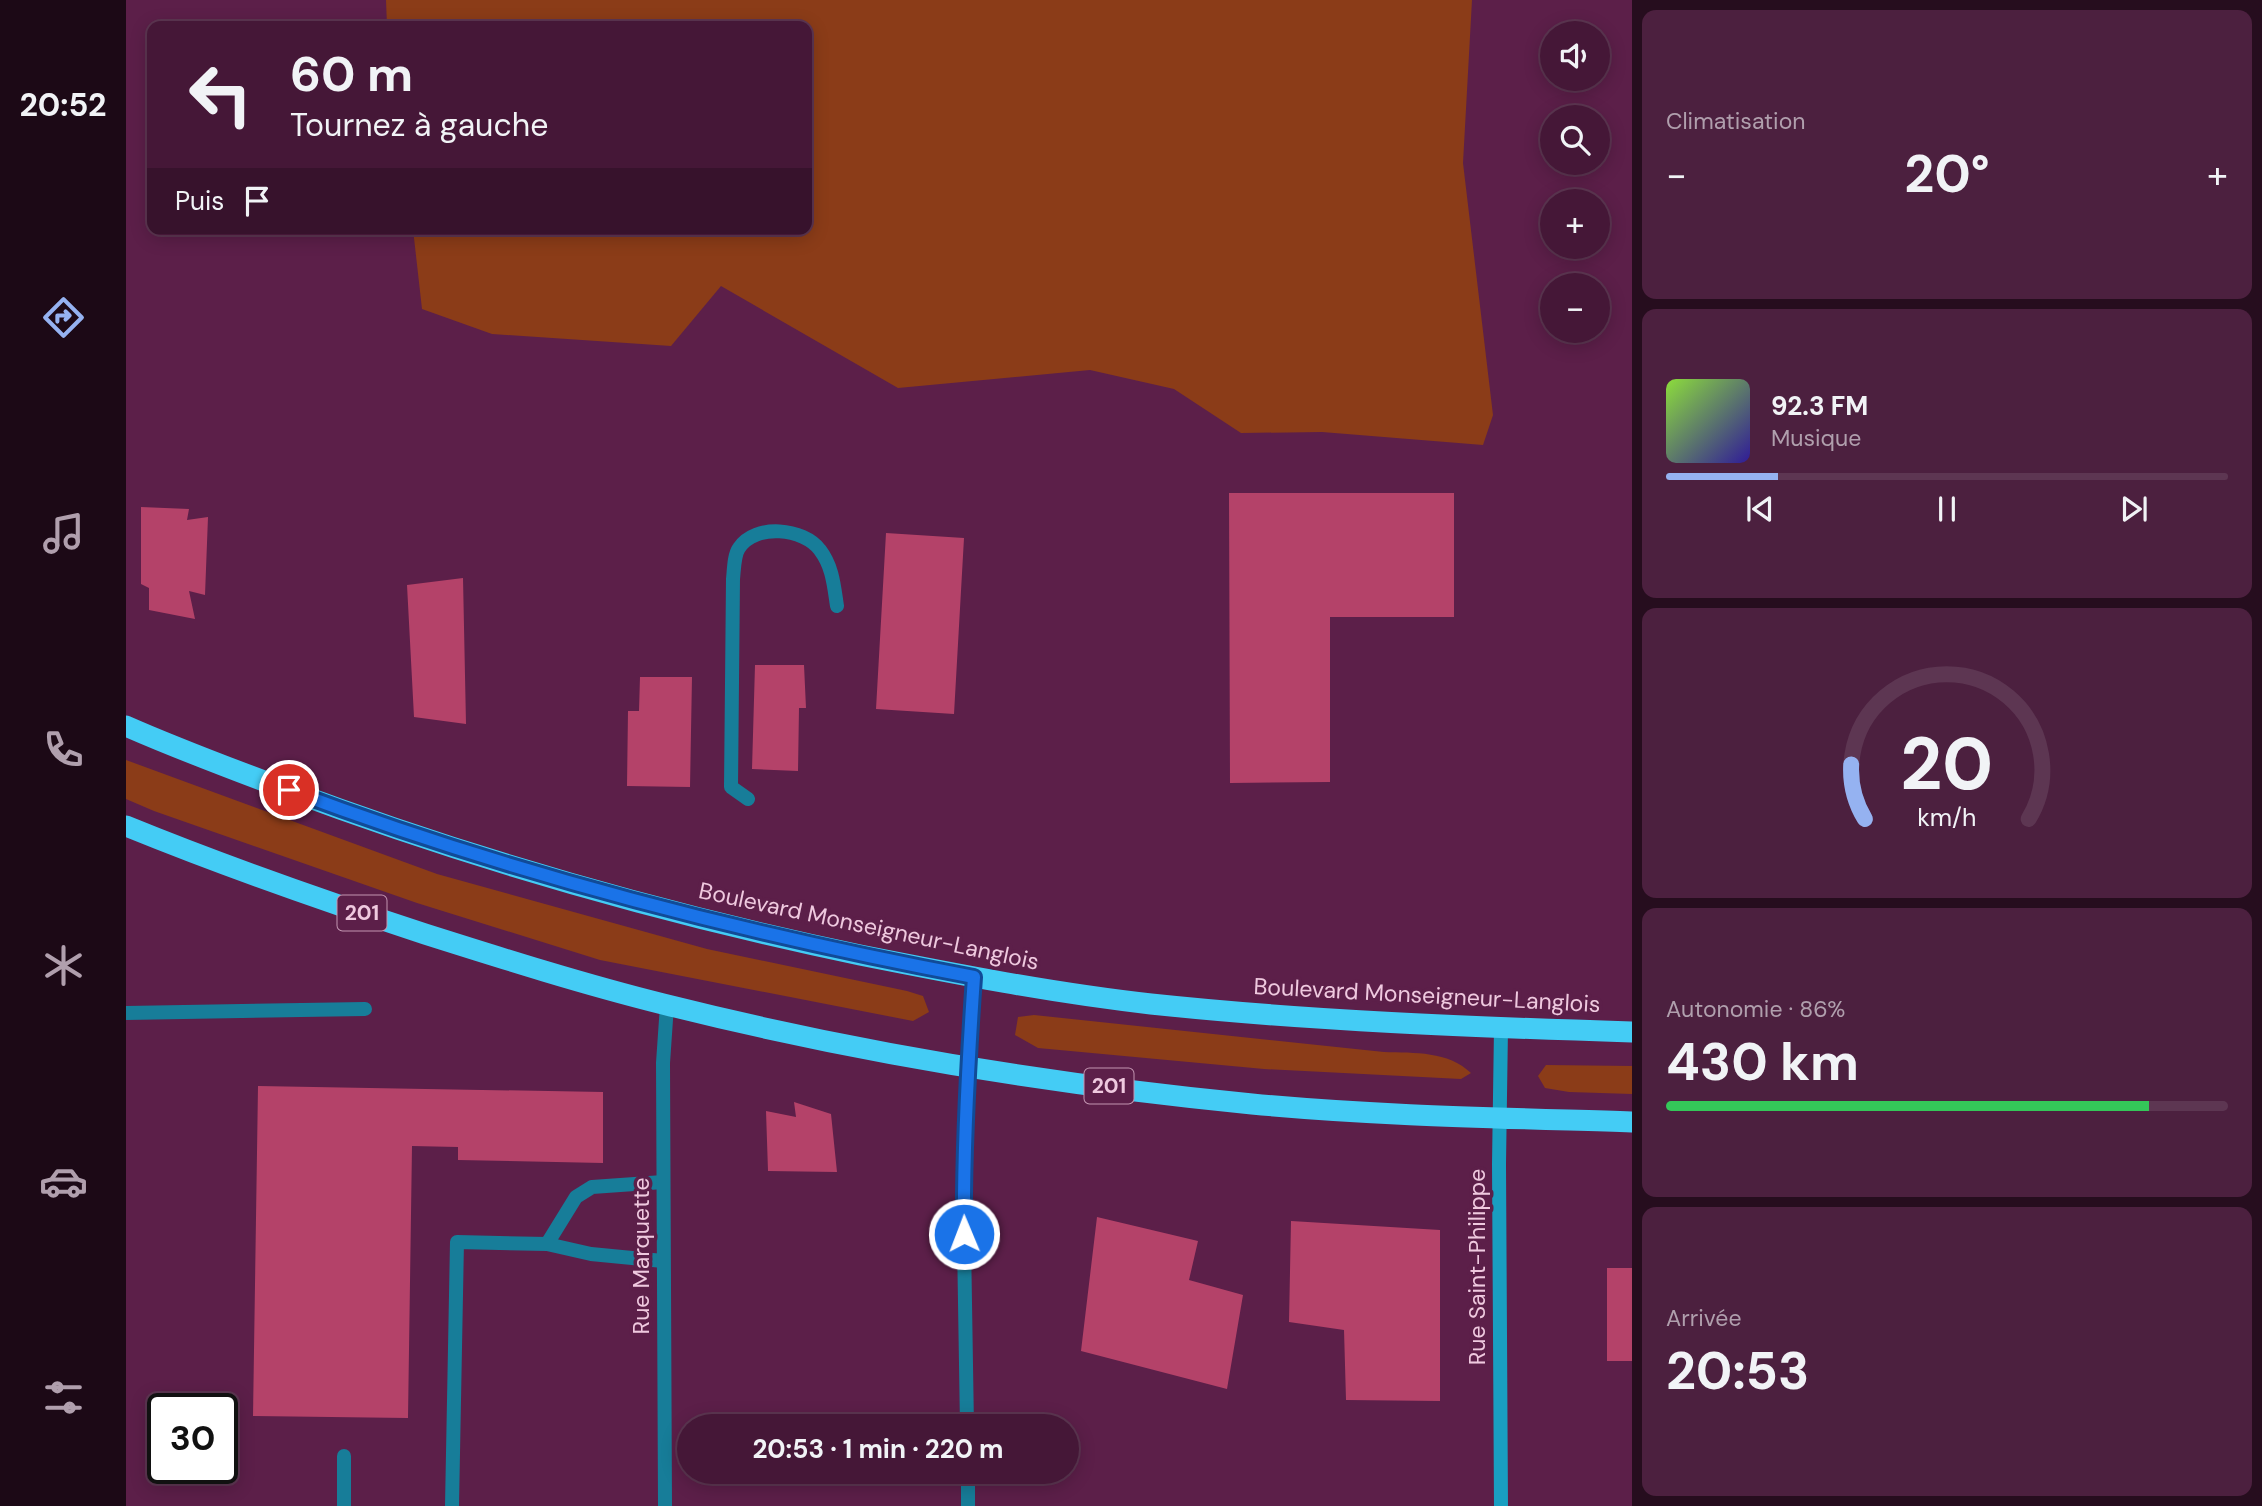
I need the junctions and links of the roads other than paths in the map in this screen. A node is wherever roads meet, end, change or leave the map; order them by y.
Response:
1 (837, 607) dead end
2 (126, 726) edge
3 (748, 799) dead end
4 (126, 826) edge
5 (974, 977) junction
6 (667, 1005) junction
7 (365, 1009) dead end
8 (126, 1013) edge
9 (1501, 1028) junction
10 (1632, 1032) edge
11 (967, 1066) junction
12 (1500, 1118) junction
13 (1632, 1122) edge
14 (663, 1182) junction
15 (547, 1244) junction
16 (663, 1261) junction
17 (967, 1414) edge
18 (344, 1456) dead end
19 (968, 1484) edge
20 (344, 1506) edge
21 (452, 1506) edge
22 (665, 1506) edge
23 (968, 1506) edge
24 (1502, 1506) edge

1 - 3 street
2 - 5 highway, Boulevard Monseigneur-Langlois
4 - 6 highway, 201
5 - 9 highway, Boulevard Monseigneur-Langlois
5 - 11 street
6 - 11 highway, 201
6 - 14 street, Rue Marquette
7 - 8 street
9 - 10 highway, Boulevard Monseigneur-Langlois
9 - 12 street, Rue Saint-Philippe
11 - 12 highway, 201
11 - 17 street
12 - 13 highway, 201
12 - 24 street, Rue Saint-Philippe
14 - 15 street
14 - 16 street, Rue Marquette
15 - 16 street
15 - 21 street
16 - 22 street, Rue Marquette
18 - 20 street
19 - 23 street

